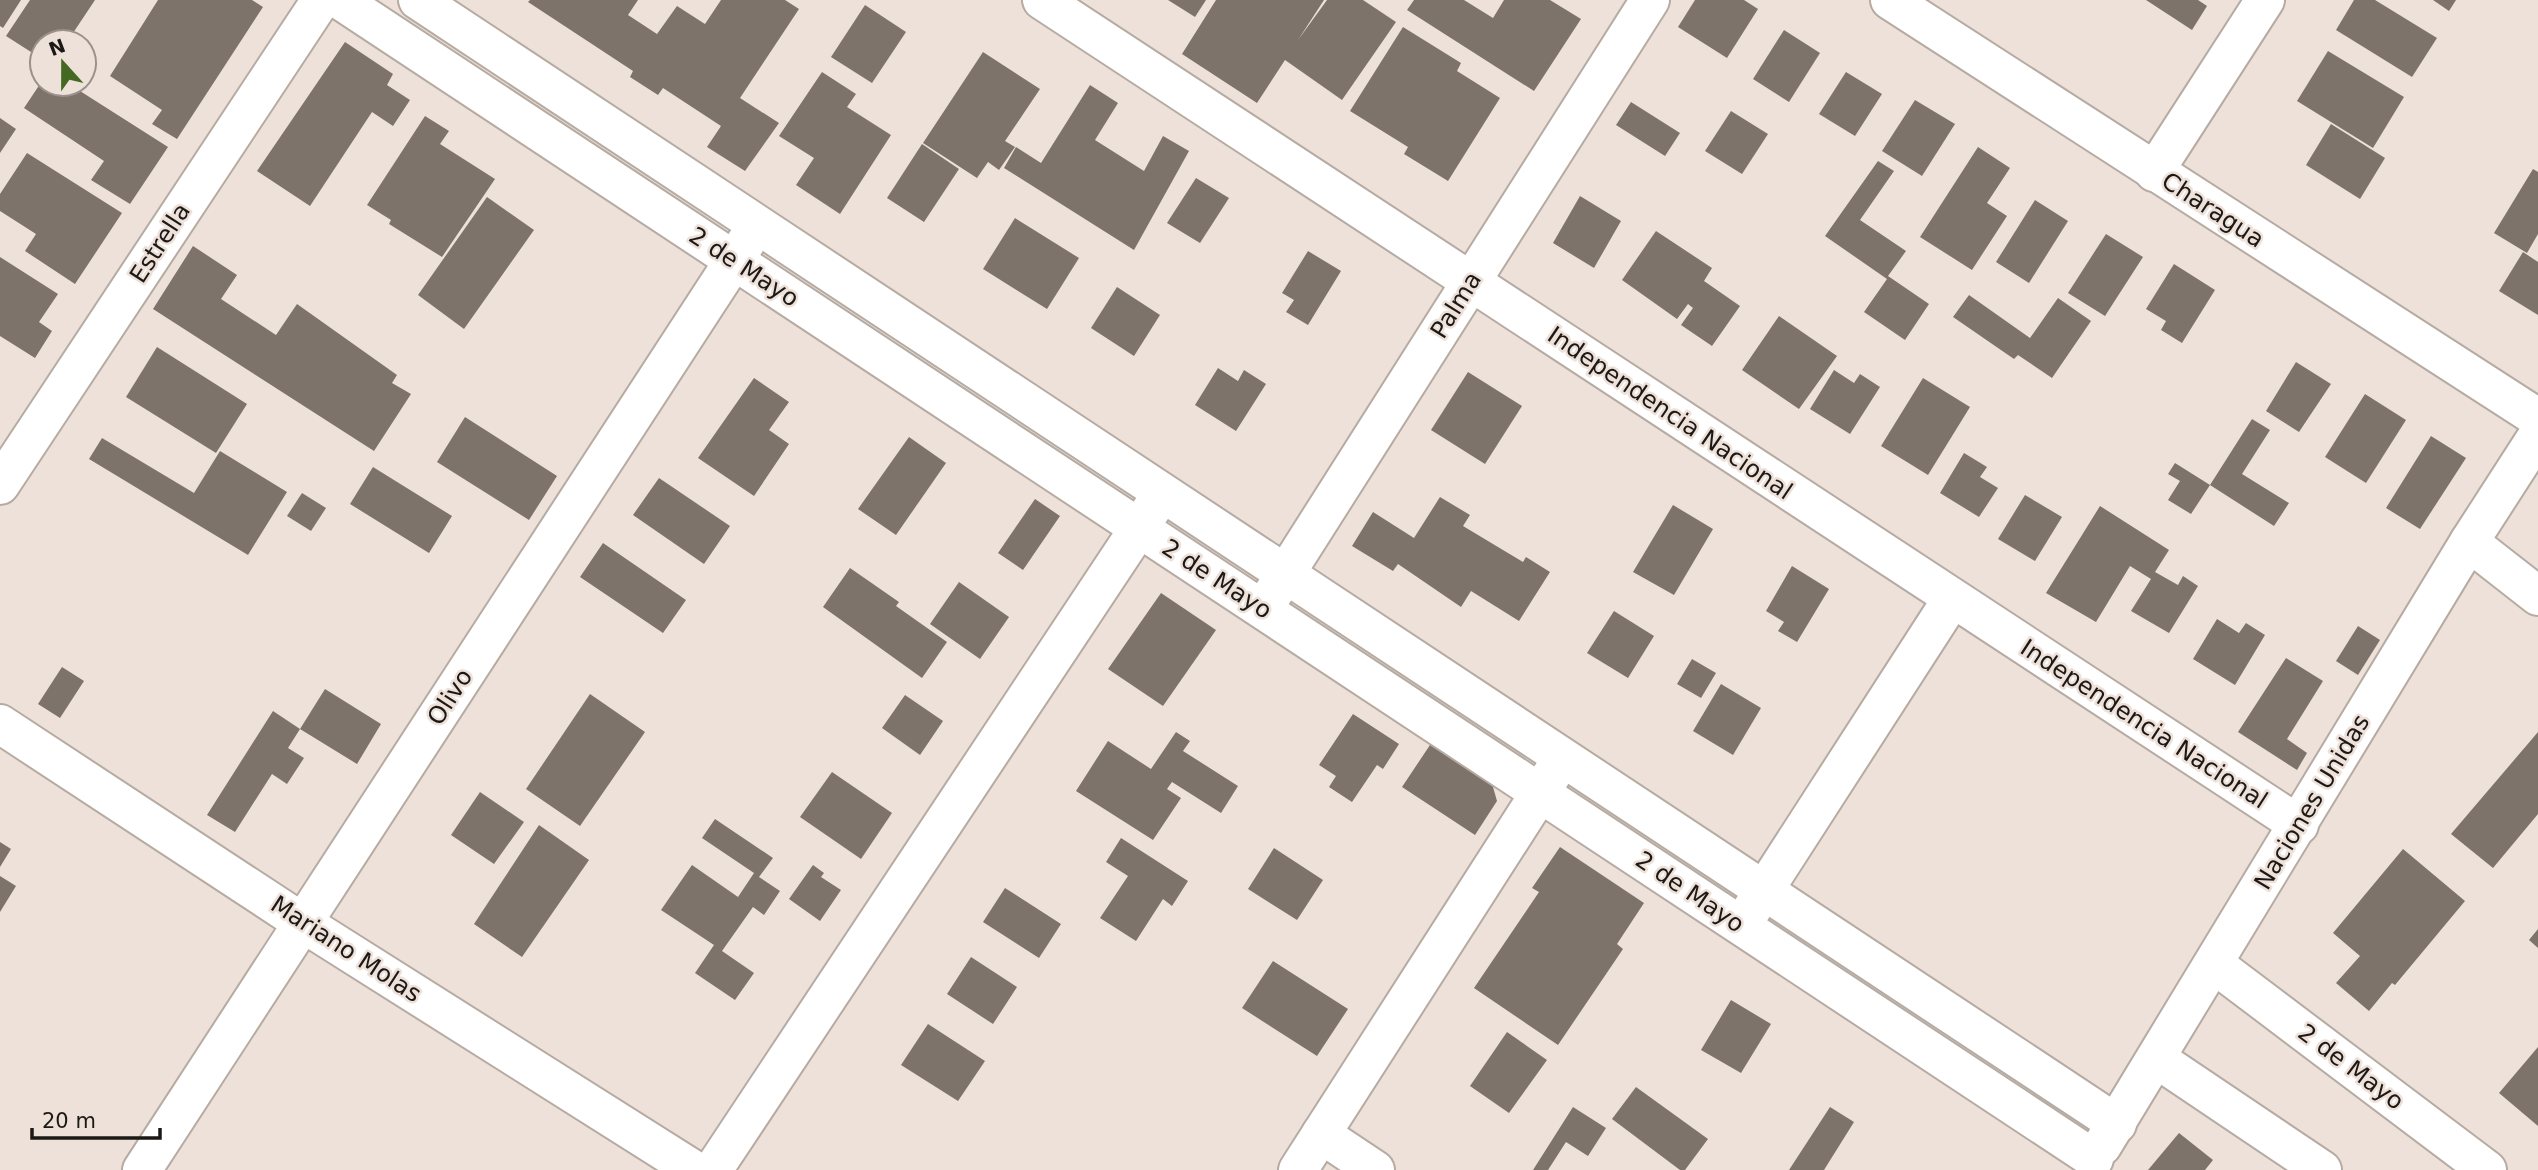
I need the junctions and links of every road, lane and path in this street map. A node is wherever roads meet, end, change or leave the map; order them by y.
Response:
1 (321, 0) edge
2 (340, 0) edge
3 (1042, 0) edge
4 (1650, 0) edge
5 (1890, 0) edge
6 (2265, 0) edge
7 (441, 6) edge
8 (420, 53) junction
9 (2154, 172) junction
10 (757, 224) junction
11 (734, 260) junction
12 (1472, 281) junction
13 (2538, 418) edge
14 (2538, 435) edge
15 (0, 485) edge
16 (1162, 492) junction
17 (1139, 528) junction
18 (2469, 542) junction
19 (1285, 574) junction
20 (2538, 596) edge
21 (1952, 599) junction
22 (1263, 609) junction
23 (0, 724) edge
24 (1563, 757) junction
25 (1540, 792) junction
26 (2299, 825) junction
27 (1764, 890) junction
28 (303, 923) junction
29 (1741, 925) junction
30 (2214, 964) junction
31 (2157, 1059) junction
32 (2117, 1124) junction
33 (1321, 1134) junction
34 (2091, 1164) edge
35 (142, 1170) edge
36 (694, 1170) edge
37 (713, 1170) edge
38 (1298, 1170) edge
39 (1376, 1170) edge
40 (2322, 1170) edge
41 (2487, 1170) edge

1 - 15 street, Estrella
2 - 8 street, 2 de Mayo
3 - 12 street, Independencia Nacional
4 - 12 street, Palma
5 - 9 street, Charagua
6 - 9 street
7 - 8 street
7 - 10 street, 2 de Mayo
8 - 11 street, 2 de Mayo
9 - 13 street, Charagua
10 - 11 street, Olivo
10 - 16 street, 2 de Mayo
11 - 17 street, 2 de Mayo
11 - 28 street, Olivo
12 - 19 street, Palma
12 - 21 street, Independencia Nacional
14 - 18 street, Naciones Unidas
16 - 17 street
16 - 19 street, 2 de Mayo
17 - 22 street, 2 de Mayo
17 - 37 street
18 - 20 street
18 - 26 street, Naciones Unidas
19 - 22 street, Palma
19 - 24 street, 2 de Mayo
21 - 26 street, Independencia Nacional
21 - 27 street
22 - 25 street, 2 de Mayo
23 - 28 street, Mariano Molas
24 - 25 street
24 - 27 street, 2 de Mayo
25 - 29 street, 2 de Mayo
25 - 33 street
26 - 30 street, Naciones Unidas
27 - 29 street
27 - 32 street, 2 de Mayo
28 - 35 street, Olivo
28 - 36 street, Mariano Molas
29 - 34 street, 2 de Mayo
30 - 31 street, Naciones Unidas
30 - 41 street, 2 de Mayo
31 - 32 street, Naciones Unidas
31 - 40 street
32 - 34 street, Naciones Unidas
33 - 38 street
33 - 39 street

